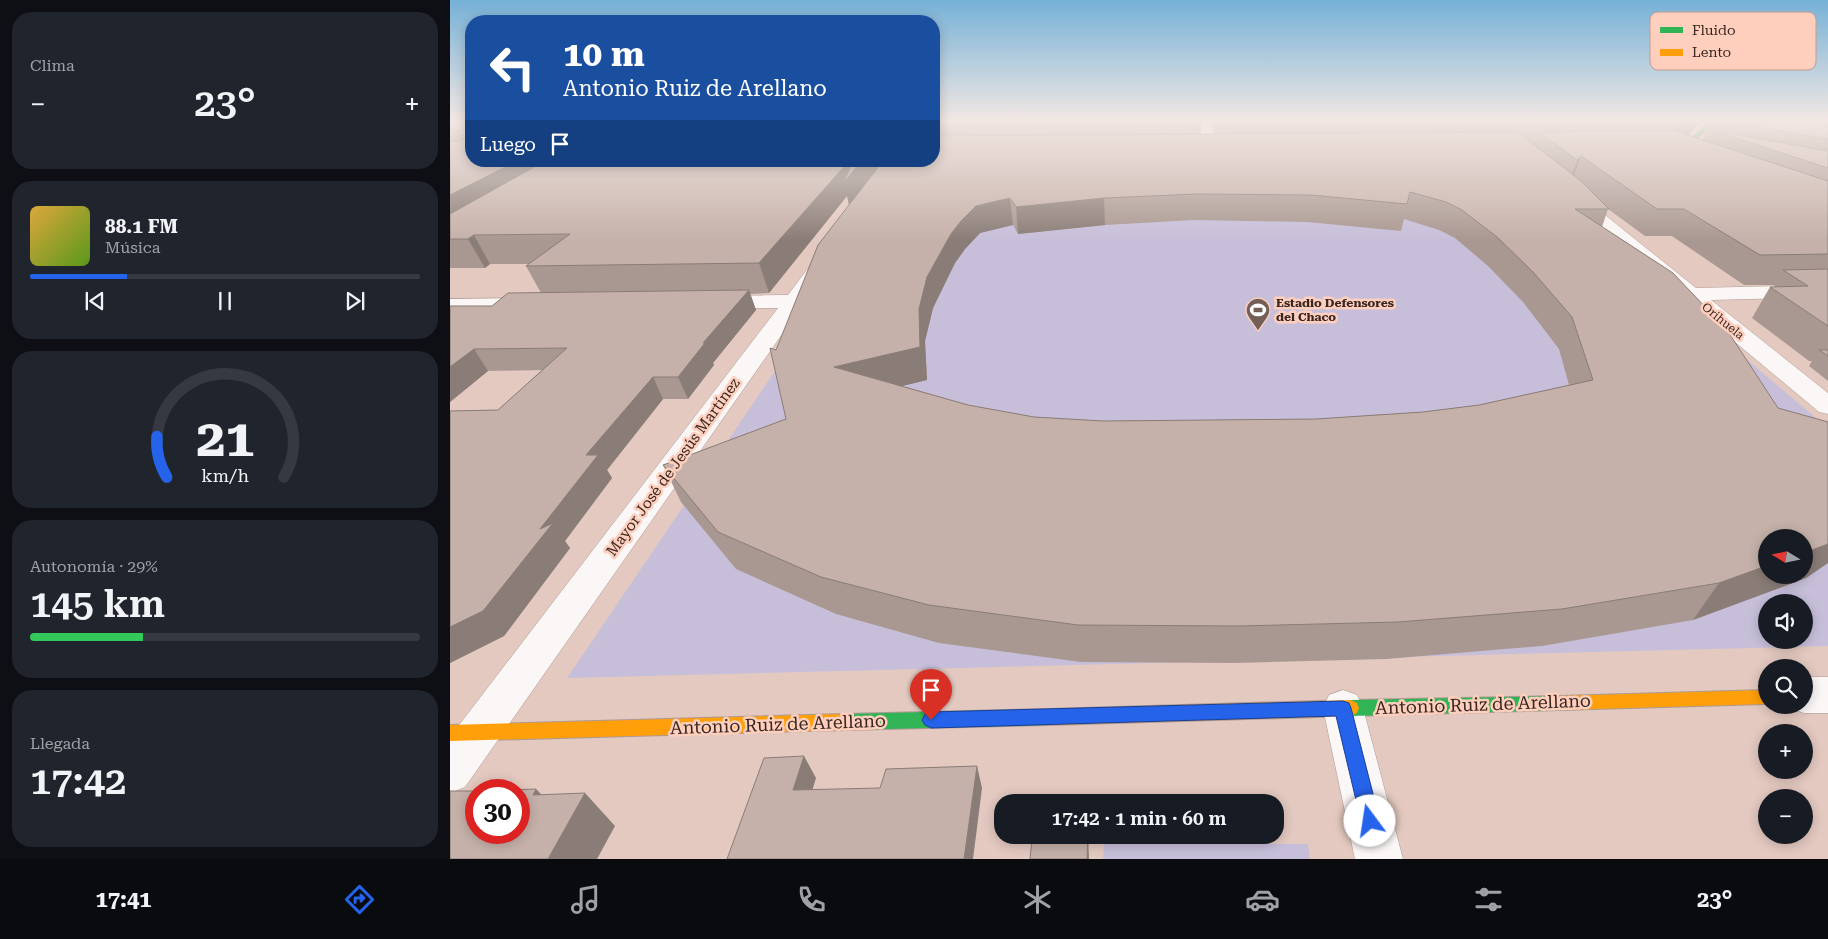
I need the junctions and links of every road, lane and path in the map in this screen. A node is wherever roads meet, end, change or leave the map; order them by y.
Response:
1 (1557, 186) edge
2 (834, 247) edge
3 (1828, 291) edge
4 (1690, 294) junction
5 (794, 301) junction
6 (696, 303) edge
7 (548, 305) edge
8 (450, 306) edge
9 (1828, 406) edge
10 (1828, 695) edge
11 (1758, 696) edge
12 (1813, 696) edge
13 (1343, 708) junction
14 (464, 733) edge
15 (450, 772) edge
16 (1379, 859) edge

1 - 4 street, Orihuela
2 - 5 street, Mayor José de Jesús Martínez
3 - 4 street
4 - 9 street, Orihuela
5 - 6 street
5 - 14 street, Mayor José de Jesús Martínez
7 - 8 street
10 - 12 street
11 - 13 street, Antonio Ruiz de Arellano
13 - 14 street, Antonio Ruiz de Arellano
13 - 16 street
14 - 15 street, Mayor José de Jesús Martínez

